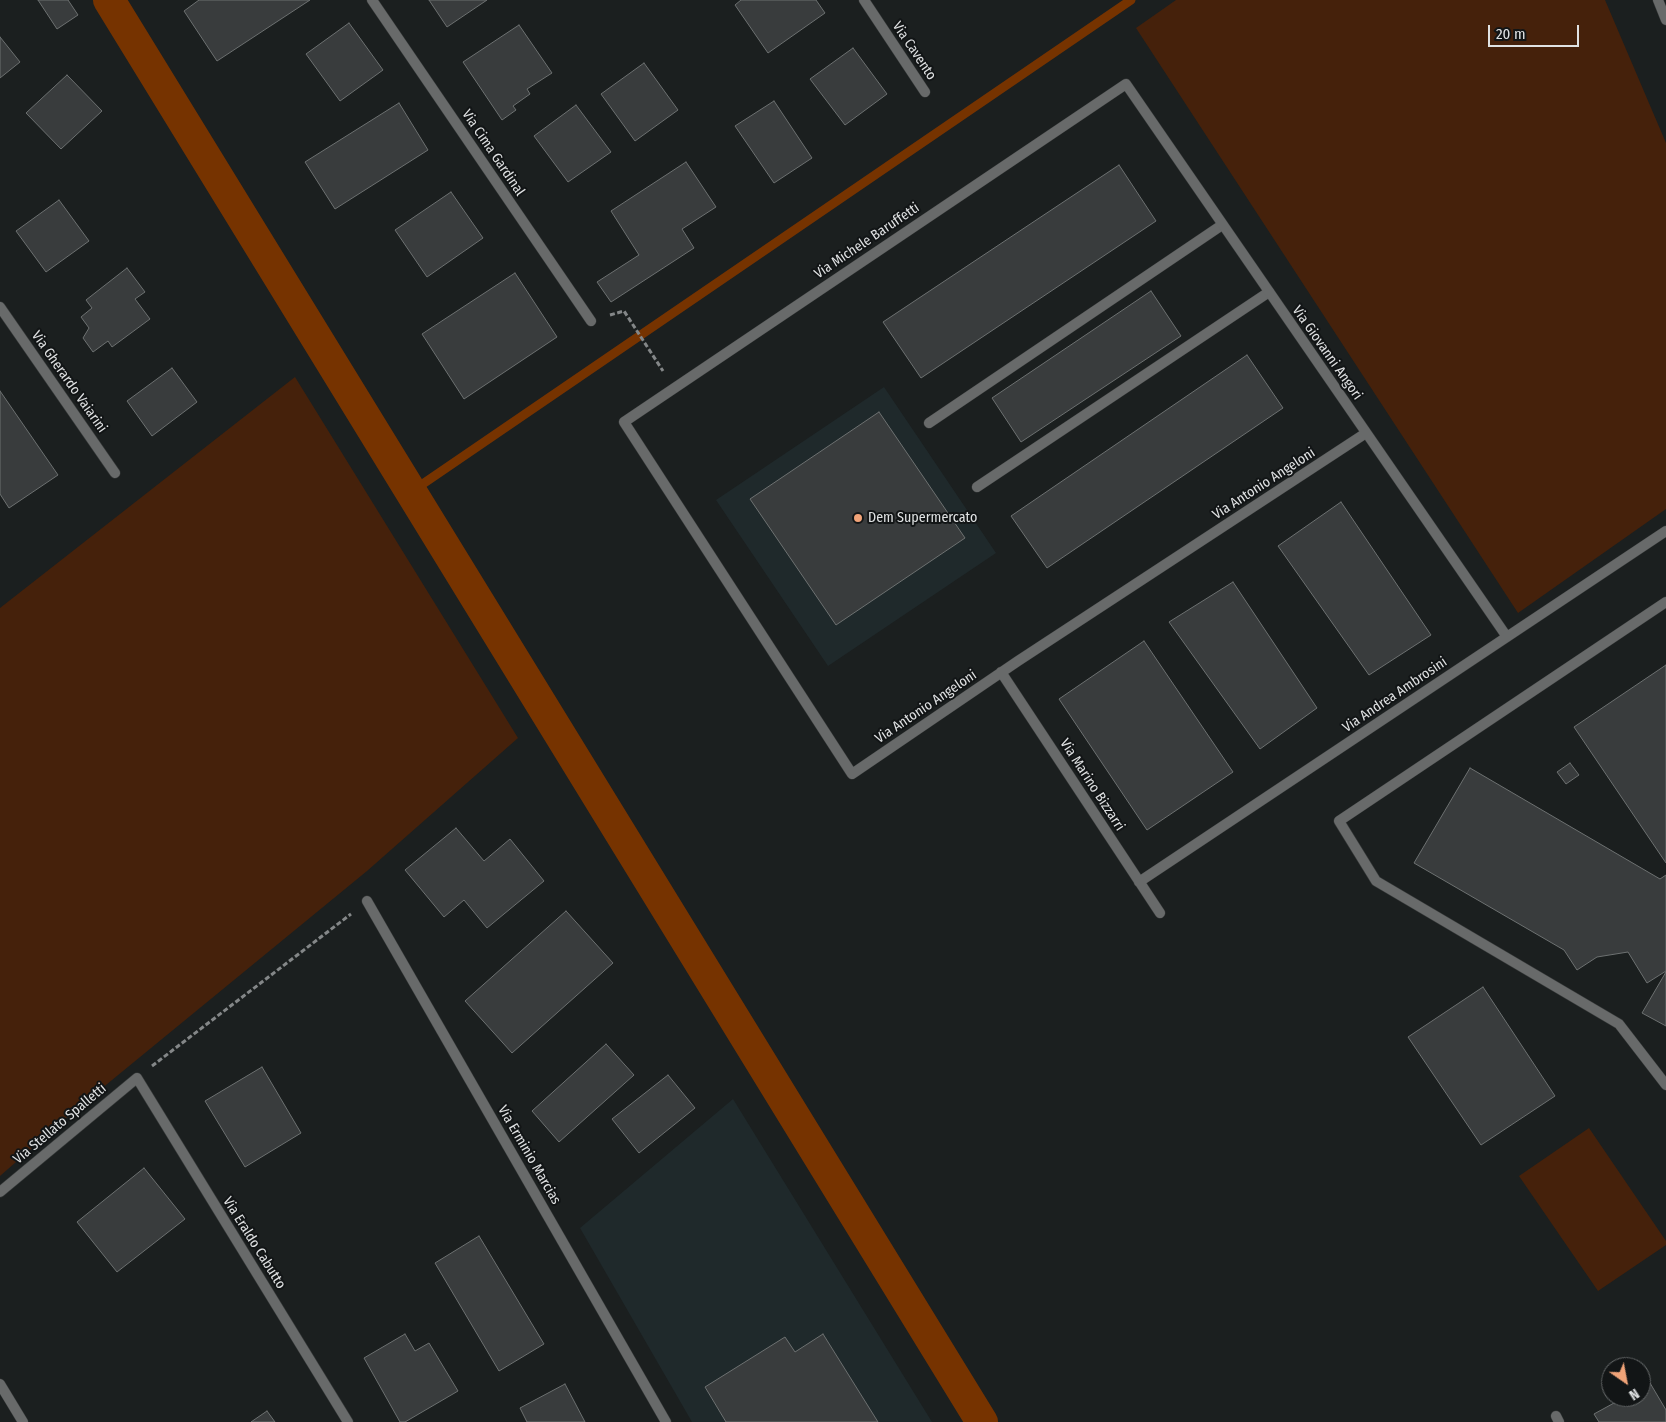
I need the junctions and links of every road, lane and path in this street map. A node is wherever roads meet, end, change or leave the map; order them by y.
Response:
1 (372, 0) edge
2 (864, 0) edge
3 (1658, 0) edge
4 (1666, 20) edge
5 (1126, 84) joint
6 (925, 92) dead end
7 (1222, 225) junction
8 (1269, 292) junction
9 (0, 307) edge
10 (590, 321) joint
11 (665, 374) dead end
12 (624, 422) joint
13 (929, 423) dead end
14 (1366, 433) junction
15 (115, 473) dead end
16 (976, 487) dead end
17 (1666, 531) edge
18 (1666, 602) edge
19 (1507, 637) junction
20 (1001, 672) junction
21 (1139, 882) junction
22 (367, 901) joint
23 (1160, 912) dead end
24 (137, 1078) junction
25 (1666, 1085) edge
26 (0, 1192) edge
27 (0, 1384) edge
28 (23, 1422) edge
29 (348, 1422) edge
30 (666, 1422) edge

1 - 10 street, Via Cima Gardinal
2 - 6 street, Via Cavento
3 - 4 street
5 - 7 street, Via Giovanni Angori
5 - 12 street, Via Michele Baruffetti
7 - 8 street, Via Giovanni Angori
7 - 13 street
8 - 14 street, Via Giovanni Angori
8 - 16 street
9 - 15 street, Via Gherardo Vaiarini
10 - 11 path
12 - 20 street, Via Antonio Angeloni
14 - 19 street, Via Giovanni Angori
14 - 20 street, Via Antonio Angeloni
17 - 19 street, Via Andrea Ambrosini
18 - 25 street
19 - 21 street, Via Andrea Ambrosini
20 - 21 street, Via Marino Bizzarri
21 - 23 street, Via Marino Bizzarri
22 - 24 path
22 - 30 street, Via Erminio Marcias
24 - 26 street, Via Stellato Spalletti
24 - 29 street, Via Eraldo Cabutto
27 - 28 street

